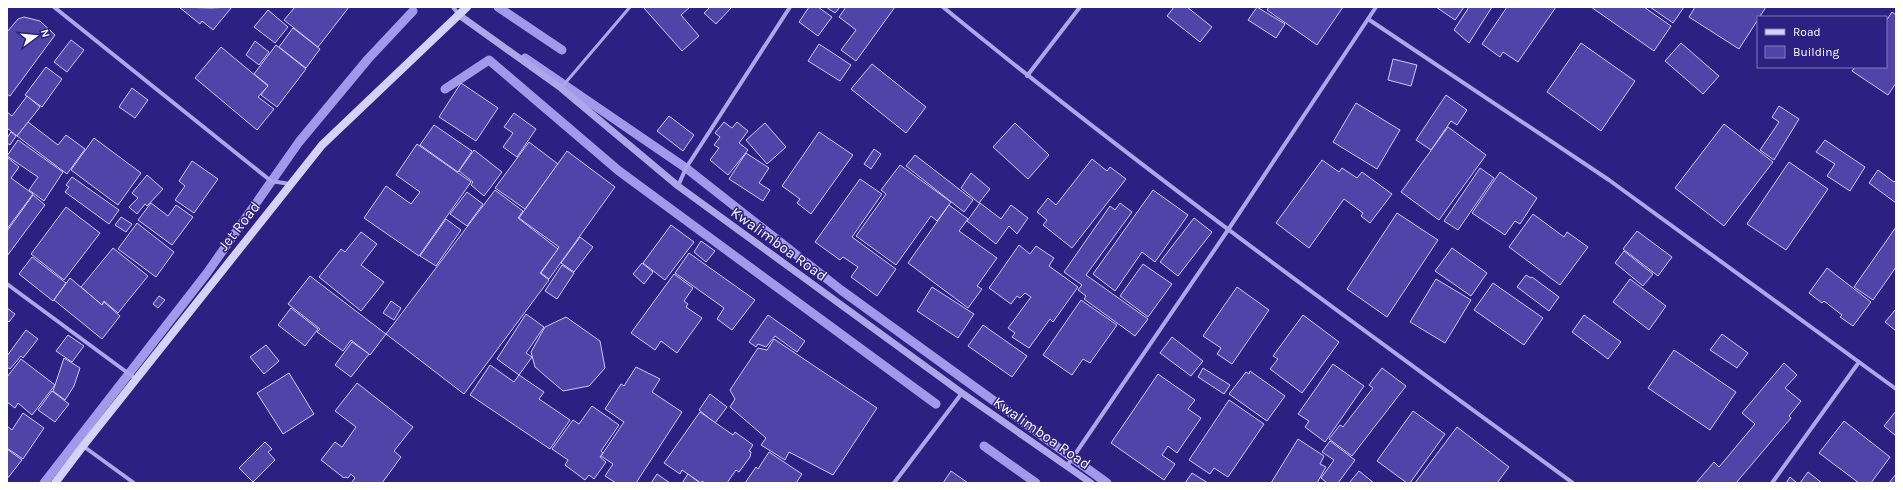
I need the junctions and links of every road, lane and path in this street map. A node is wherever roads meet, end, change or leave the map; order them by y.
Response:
1 (54, 7) edge
2 (453, 7) edge
3 (467, 7) edge
4 (630, 7) edge
5 (790, 7) edge
6 (943, 7) edge
7 (1080, 7) edge
8 (1376, 7) edge
9 (459, 15) junction
10 (1368, 19) junction
11 (1027, 76) junction
12 (561, 88) junction
13 (291, 184) junction
14 (678, 186) junction
15 (1228, 230) junction
16 (7, 284) edge
17 (1860, 362) junction
18 (136, 379) junction
19 (1896, 389) edge
20 (962, 393) junction
21 (83, 446) junction
22 (1067, 466) junction
23 (55, 483) edge
24 (134, 483) edge
25 (894, 483) edge
26 (1091, 483) edge
27 (1573, 483) edge
28 (1772, 483) edge

1 - 13 street
2 - 9 street
3 - 9 main road, Jet Road
4 - 12 lane
5 - 14 street
6 - 11 street
7 - 11 street
8 - 10 street
9 - 12 street, Kwalimboa Road
9 - 13 main road, Jet Road
10 - 15 street
10 - 17 street
11 - 15 street
12 - 14 street, Kwalimboa Road
13 - 18 main road, Jet Road
14 - 20 street, Kwalimboa Road
15 - 22 street
15 - 27 street
16 - 18 street
17 - 19 street
17 - 28 street
18 - 21 main road, Jet Road
20 - 22 street, Kwalimboa Road
20 - 25 street
21 - 23 main road, Jet Road
21 - 24 street
22 - 26 street, Kwalimboa Road

